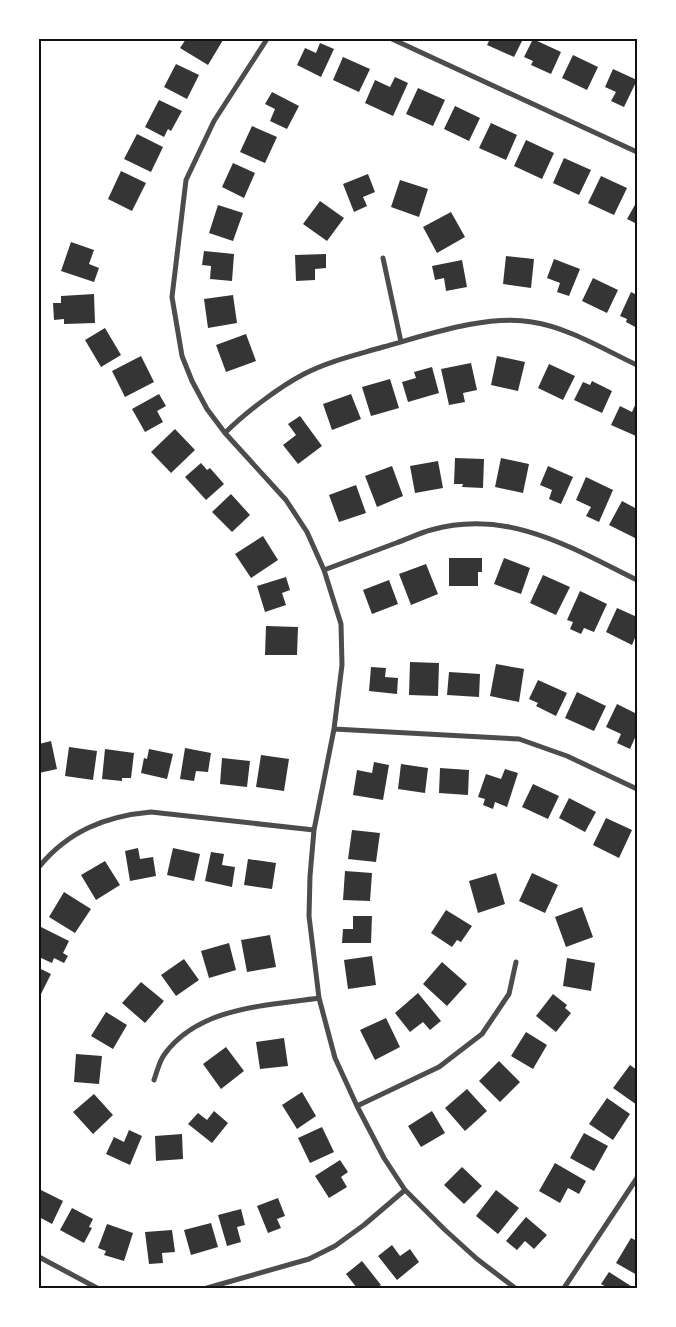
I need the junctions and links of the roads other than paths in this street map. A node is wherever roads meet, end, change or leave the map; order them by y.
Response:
1 (267, 39) edge
2 (392, 39) edge
3 (637, 152) edge
4 (383, 258) dead end
5 (401, 342) junction
6 (637, 365) edge
7 (225, 433) junction
8 (324, 570) junction
9 (637, 580) edge
10 (334, 729) junction
11 (637, 790) edge
12 (314, 830) junction
13 (39, 867) edge
14 (516, 962) dead end
15 (319, 998) junction
16 (154, 1080) dead end
17 (357, 1106) junction
18 (637, 1178) edge
19 (405, 1190) junction
20 (39, 1257) edge
21 (97, 1288) edge
22 (207, 1288) edge
23 (515, 1288) edge
24 (564, 1288) edge

1 - 7 street
2 - 3 street
4 - 5 street
5 - 6 street
5 - 7 street
7 - 8 street
8 - 9 street
8 - 10 street
10 - 11 street
10 - 12 street
12 - 13 street
12 - 15 street
14 - 17 street
15 - 16 street
15 - 17 street
17 - 19 street
18 - 24 street
19 - 22 street
19 - 23 street
20 - 21 street

